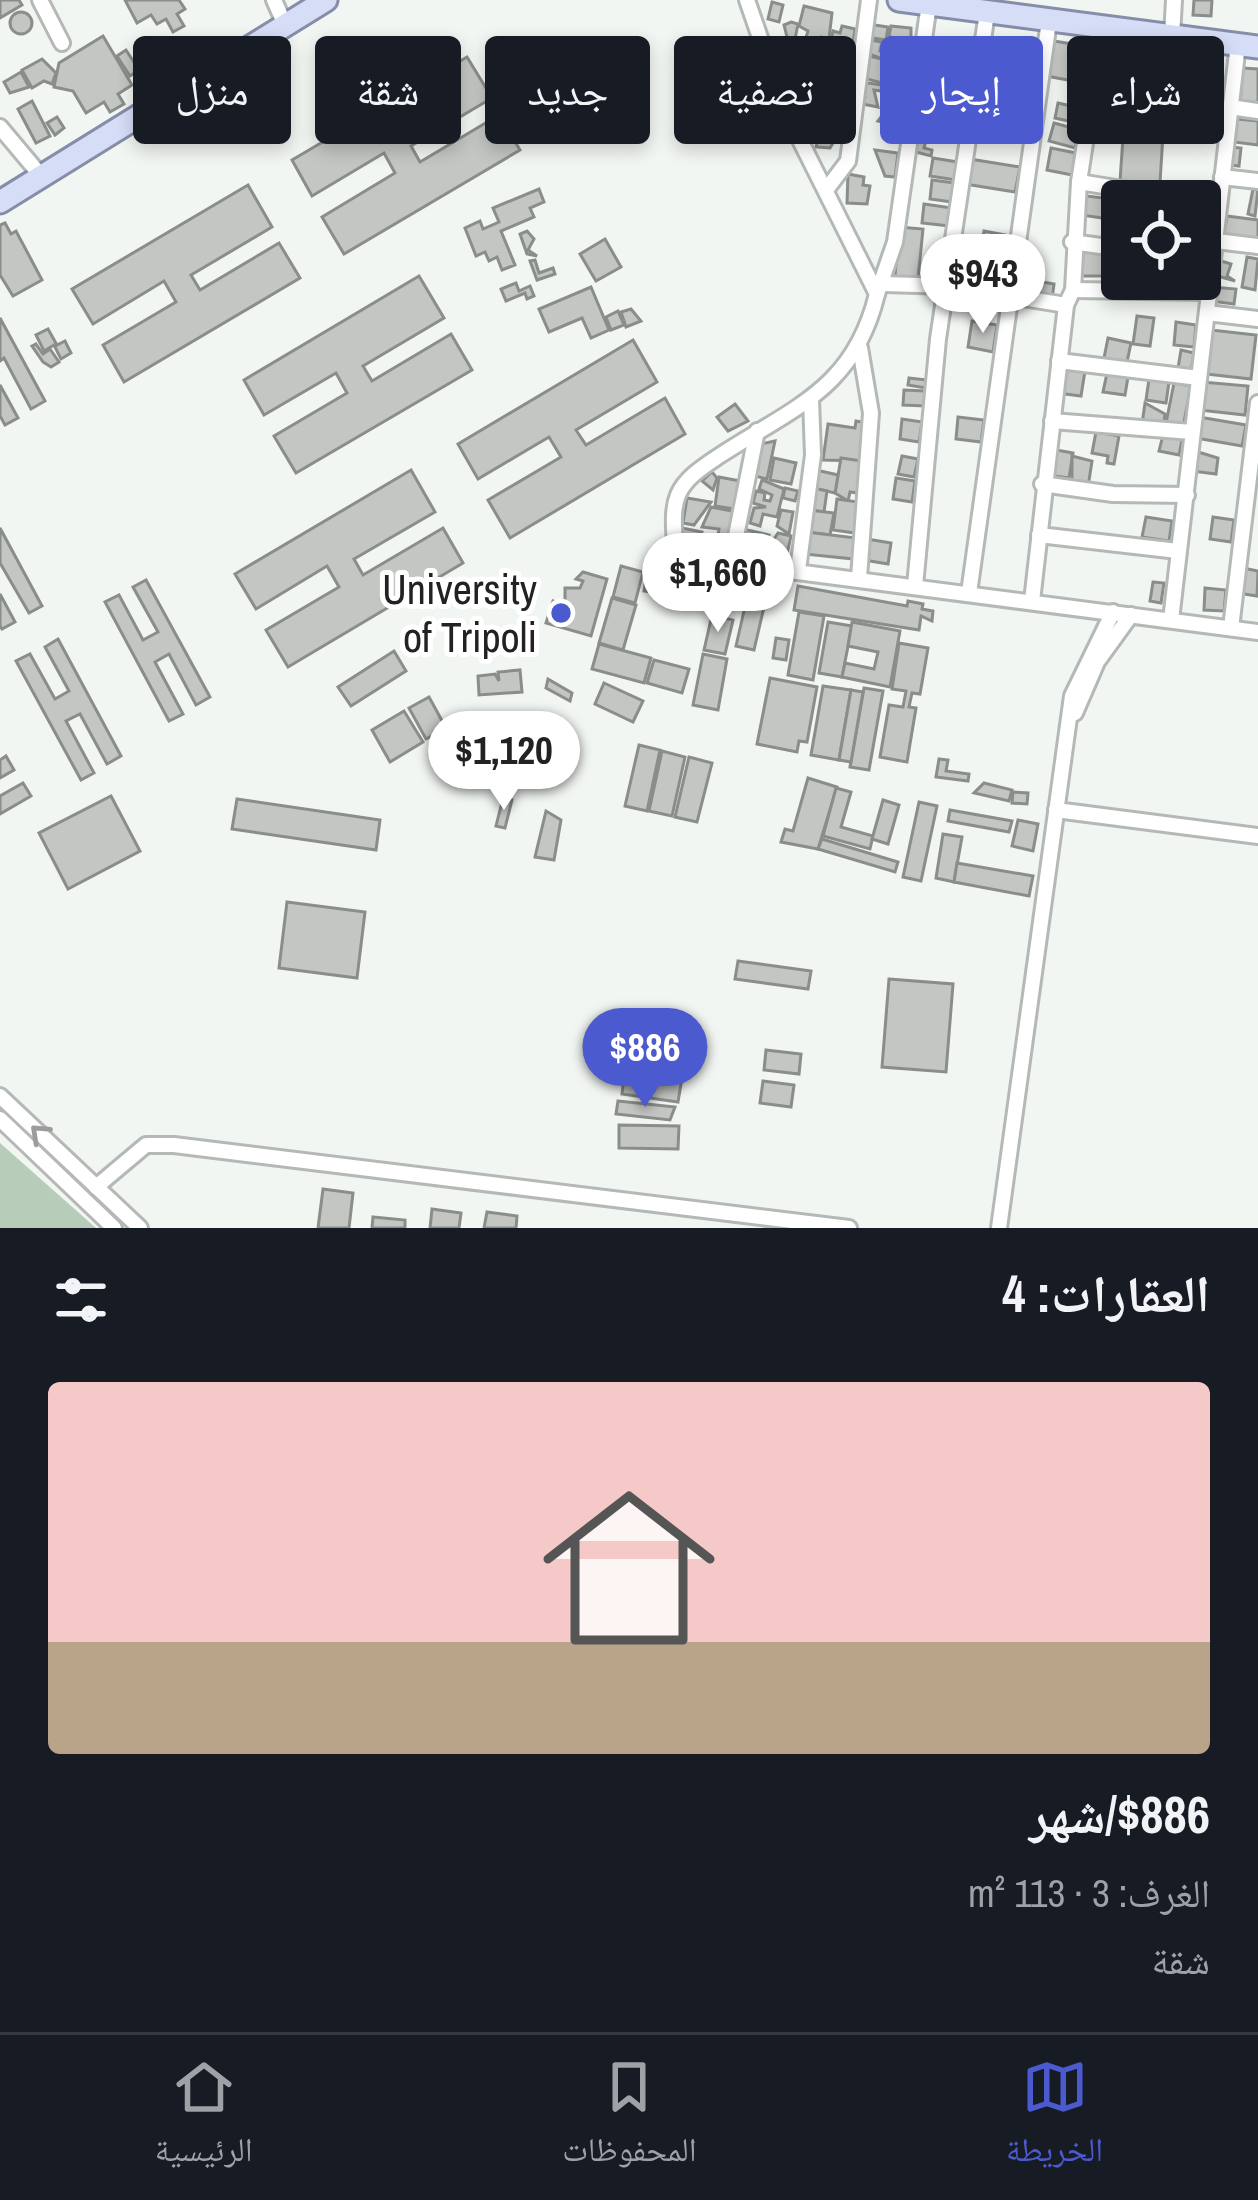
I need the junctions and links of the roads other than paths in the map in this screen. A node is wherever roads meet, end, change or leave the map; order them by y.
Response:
1 (40, 0) edge
2 (274, 0) edge
3 (326, 0) edge
4 (747, 0) edge
5 (869, 0) edge
6 (899, 0) edge
7 (1174, 0) edge
8 (929, 4) junction
9 (987, 13) junction
10 (1049, 20) junction
11 (285, 25) junction
12 (1103, 27) junction
13 (1172, 36) joint
14 (62, 43) dead end
15 (1248, 45) edge
16 (1230, 107) junction
17 (1258, 111) edge
18 (0, 127) edge
19 (42, 177) junction
20 (1222, 177) junction
21 (1258, 181) edge
22 (1079, 182) junction
23 (1101, 185) edge
24 (826, 190) junction
25 (1221, 191) edge
26 (0, 202) edge
27 (1072, 242) junction
28 (1221, 242) edge
29 (1101, 246) edge
30 (1258, 246) edge
31 (950, 286) junction
32 (880, 289) junction
33 (1008, 296) junction
34 (1101, 297) edge
35 (1069, 298) junction
36 (1209, 300) edge
37 (1208, 313) junction
38 (1258, 319) edge
39 (860, 348) junction
40 (1059, 361) junction
41 (1199, 378) junction
42 (811, 399) junction
43 (1258, 403) edge
44 (1052, 421) junction
45 (758, 431) junction
46 (1192, 432) junction
47 (1042, 484) junction
48 (1187, 495) junction
49 (1040, 535) junction
50 (1178, 551) junction
51 (731, 561) junction
52 (798, 570) junction
53 (859, 578) junction
54 (915, 586) junction
55 (969, 593) junction
56 (1032, 602) junction
57 (1113, 612) junction
58 (1131, 615) junction
59 (1171, 620) junction
60 (1231, 628) junction
61 (1258, 632) edge
62 (1066, 735) junction
63 (1056, 810) junction
64 (1258, 836) edge
65 (0, 1096) edge
66 (0, 1119) edge
67 (96, 1187) junction
68 (114, 1228) edge
69 (140, 1228) edge
70 (849, 1228) edge
71 (999, 1228) edge

1 - 14 street
2 - 11 street
3 - 11 main road
4 - 24 street
5 - 24 street
6 - 8 main road
7 - 13 street
8 - 9 main road
8 - 32 street
9 - 10 main road
9 - 31 street
10 - 12 main road
10 - 33 street
11 - 19 main road
12 - 13 main road
12 - 22 street
15 - 16 street
16 - 17 street
16 - 20 street
18 - 19 street
19 - 26 main road
20 - 21 street
20 - 25 street
22 - 23 street
22 - 27 street
24 - 32 street
27 - 29 street
27 - 35 street
28 - 30 street
31 - 32 street
31 - 33 street
31 - 54 street
32 - 39 street
33 - 35 street
33 - 55 street
34 - 35 street
35 - 40 street
36 - 37 street
37 - 38 street
37 - 41 street
39 - 42 street
39 - 53 street
40 - 41 street
40 - 44 street
41 - 46 street
42 - 45 street
42 - 52 street
43 - 60 street
44 - 46 street
44 - 47 street
45 - 51 street
45 - 51 street
46 - 48 street
47 - 48 street
47 - 49 street
48 - 50 street
49 - 50 street
49 - 56 street
50 - 59 street
51 - 52 street
52 - 53 street
53 - 54 street
54 - 55 street
55 - 56 street
56 - 57 street
57 - 58 street
57 - 62 street
58 - 59 street
58 - 62 street
59 - 60 street
60 - 61 street
62 - 63 street
63 - 64 street
63 - 71 street
67 -> 65 street
66 - 68 street
67 - 69 street
67 - 70 street

